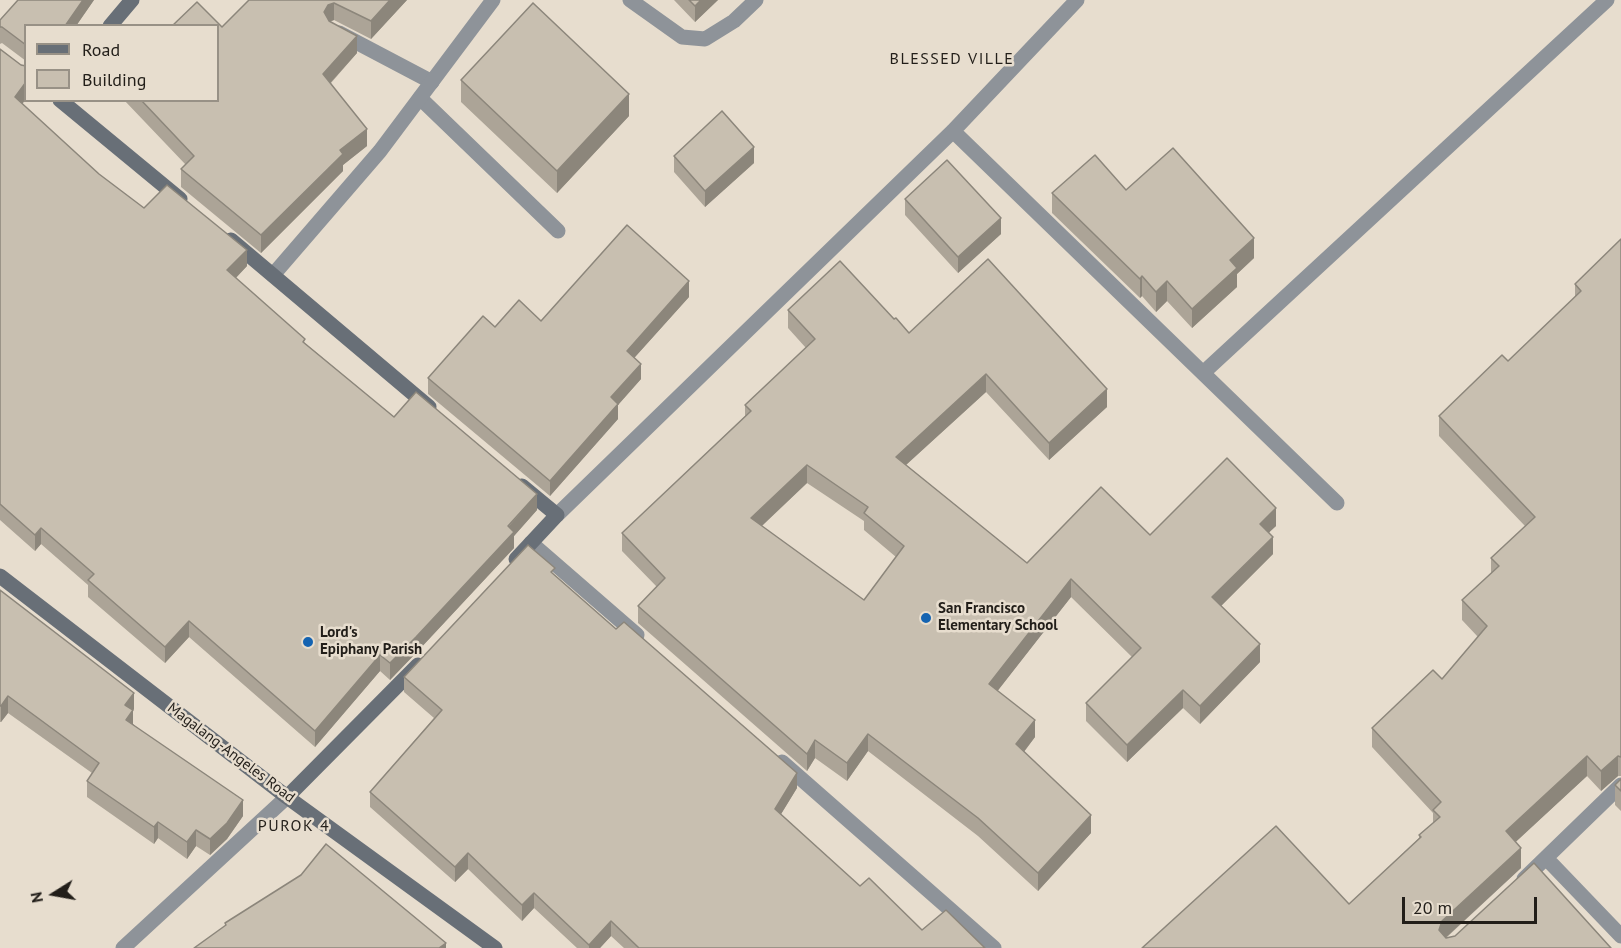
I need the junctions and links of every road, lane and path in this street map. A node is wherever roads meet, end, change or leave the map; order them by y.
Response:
1 (132, 0) edge
2 (492, 0) edge
3 (630, 0) edge
4 (756, 0) edge
5 (1077, 0) edge
6 (1607, 0) edge
7 (112, 24) edge
8 (334, 30) edge
9 (432, 82) junction
10 (420, 98) junction
11 (62, 102) edge
12 (953, 131) junction
13 (190, 207) edge
14 (218, 229) edge
15 (558, 231) dead end
16 (273, 275) junction
17 (1203, 373) junction
18 (438, 414) edge
19 (511, 477) edge
20 (1337, 503) dead end
21 (557, 515) junction
22 (531, 543) junction
23 (508, 568) edge
24 (0, 576) edge
25 (647, 644) edge
26 (430, 651) edge
27 (772, 753) edge
28 (1621, 785) edge
29 (287, 797) junction
30 (1546, 858) junction
31 (1514, 888) edge
32 (1621, 936) edge
33 (123, 948) edge
34 (495, 948) edge
35 (994, 948) edge

1 - 7 street
2 - 9 street
3 - 4 street
5 - 12 street
6 - 17 street
8 - 9 street
9 - 10 street
10 - 15 street
10 - 16 street
11 - 13 street
12 - 17 street
12 - 21 street
14 - 16 street
16 - 18 street
17 - 20 street
19 - 21 street
21 - 22 street
22 - 23 street
22 - 25 street
24 - 29 street, Magalang-Angeles Road
26 - 29 street
27 - 35 street
28 - 30 street
29 - 33 street
29 - 34 street, Magalang-Angeles Road
30 - 31 street
30 - 32 street

